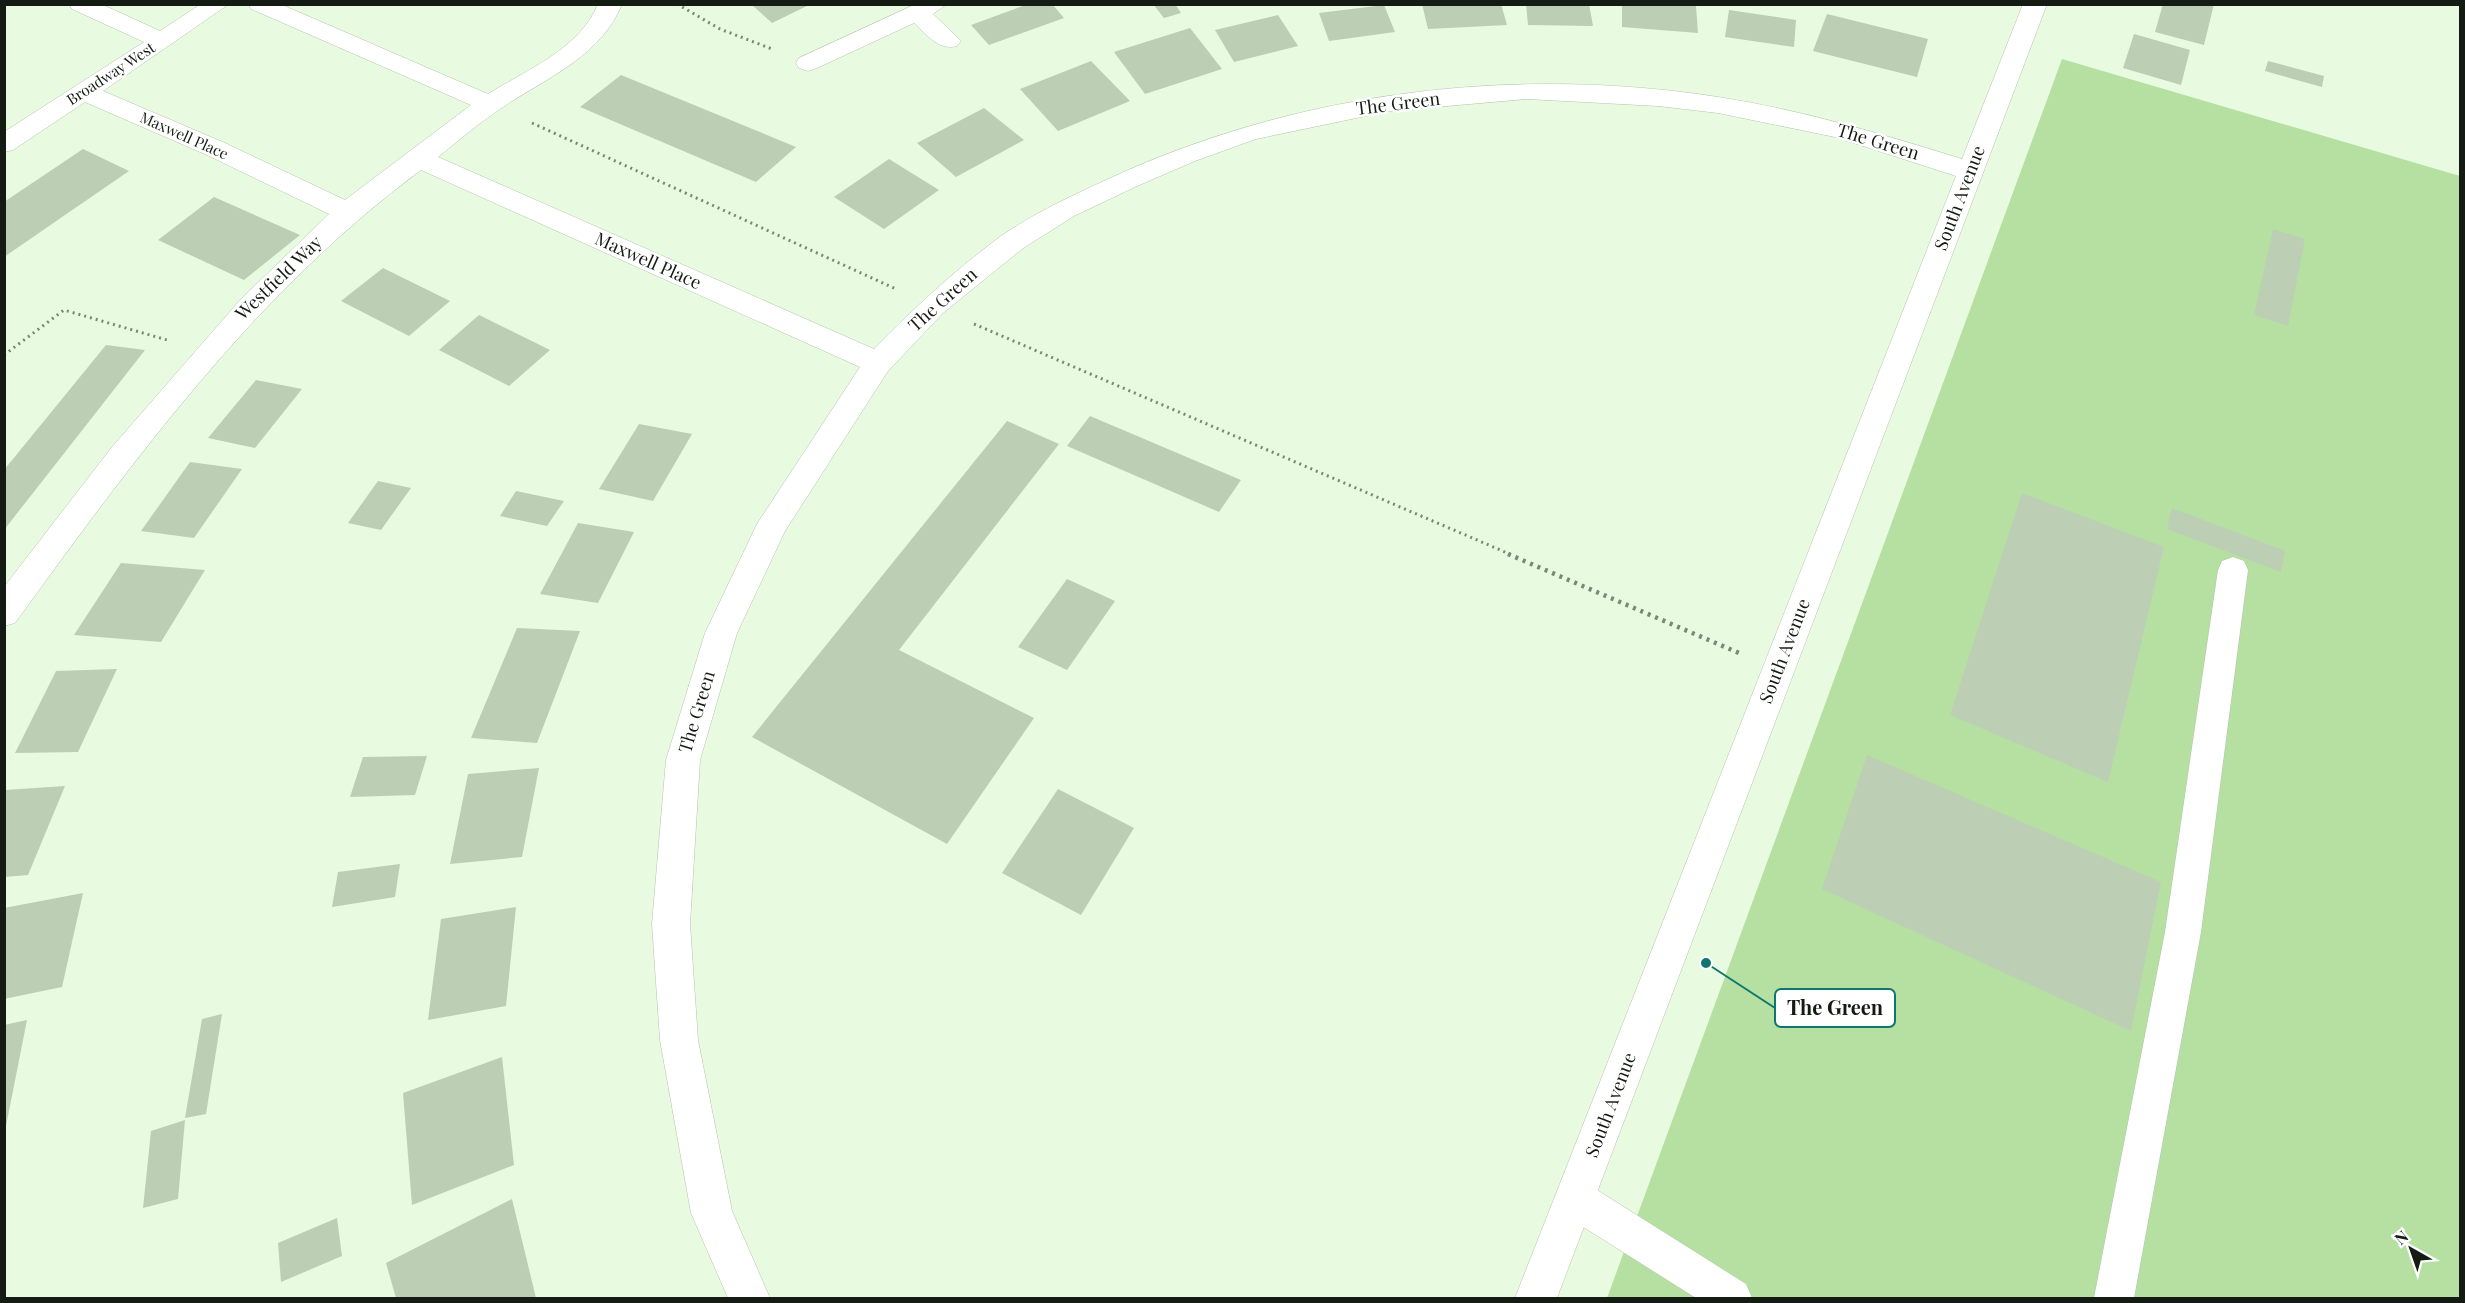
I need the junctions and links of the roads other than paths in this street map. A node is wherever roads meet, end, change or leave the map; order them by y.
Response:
1 (80, 4) edge
2 (218, 4) edge
3 (259, 4) edge
4 (2035, 4) edge
5 (614, 6) edge
6 (927, 9) edge
7 (162, 41) junction
8 (949, 41) dead end
9 (808, 63) road end
10 (84, 92) junction
11 (490, 104) junction
12 (8, 138) edge
13 (419, 159) junction
14 (1970, 171) junction
15 (347, 212) junction
16 (878, 363) junction
17 (2233, 570) dead end
18 (4, 613) edge
19 (1575, 1199) junction
20 (749, 1299) edge
21 (1536, 1299) edge
22 (1732, 1299) edge
23 (2114, 1299) edge

1 - 7 street
2 - 7 street, Broadway West
3 - 11 street
4 - 14 street, South Avenue
5 - 11 street, Westfield Way
6 - 8 street
6 - 9 street
7 - 10 street, Broadway West
10 - 12 street, Broadway West
10 - 15 street, Maxwell Place
11 - 13 street, Westfield Way
13 - 15 street, Westfield Way
13 - 16 street, Maxwell Place
14 - 16 street, The Green
14 - 19 street, South Avenue
15 - 18 street, Westfield Way
16 - 20 street, The Green
17 - 23 lane
19 - 21 street, South Avenue
19 - 22 lane

